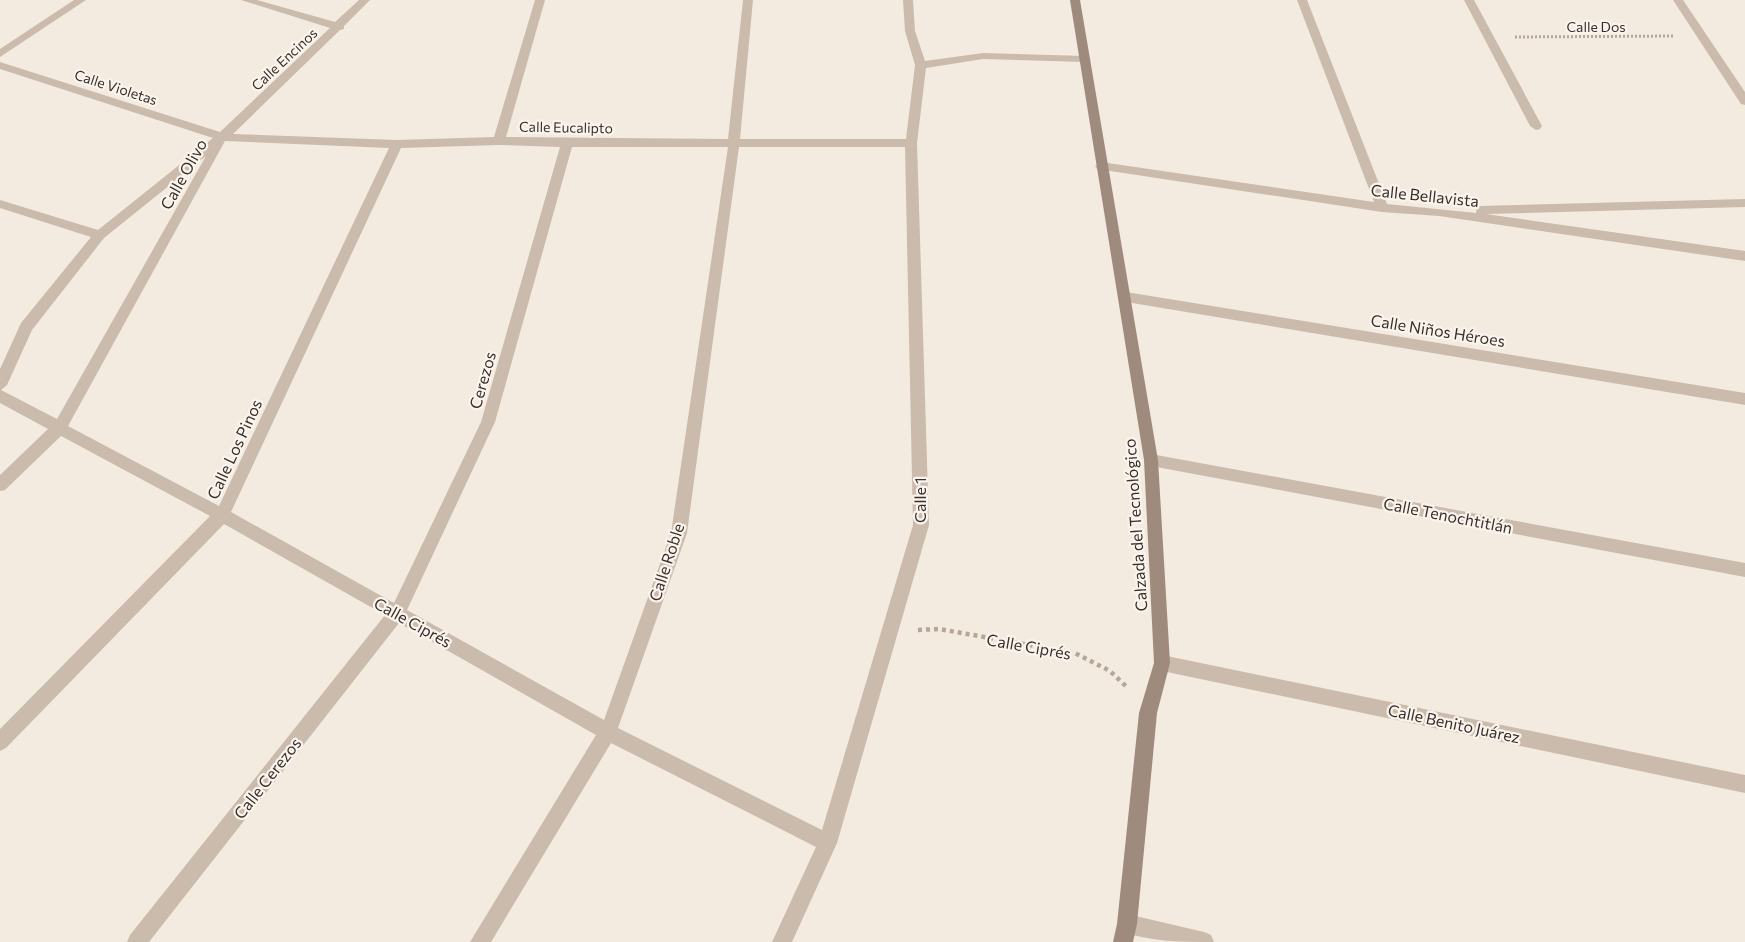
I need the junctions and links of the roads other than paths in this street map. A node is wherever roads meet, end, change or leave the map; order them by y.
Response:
1 (81, 0) edge
2 (246, 0) edge
3 (365, 0) edge
4 (540, 0) edge
5 (748, 0) edge
6 (908, 0) edge
7 (1075, 0) edge
8 (1302, 0) edge
9 (1469, 0) edge
10 (1678, 0) edge
11 (340, 27) junction
12 (0, 54) edge
13 (1085, 59) junction
14 (0, 65) edge
15 (921, 65) junction
16 (1745, 101) edge
17 (1536, 126) dead end
18 (222, 138) junction
19 (499, 141) junction
20 (567, 143) junction
21 (734, 143) junction
22 (910, 143) junction
23 (398, 144) junction
24 (1101, 166) junction
25 (1745, 202) edge
26 (0, 204) edge
27 (1382, 208) junction
28 (1439, 212) junction
29 (100, 235) junction
30 (1745, 256) edge
31 (1126, 297) junction
32 (0, 385) edge
33 (0, 396) edge
34 (1745, 399) edge
35 (60, 427) junction
36 (1151, 459) junction
37 (0, 485) edge
38 (222, 515) junction
39 (1745, 570) edge
40 (397, 613) junction
41 (1162, 663) junction
42 (608, 732) junction
43 (0, 742) edge
44 (1745, 784) edge
45 (828, 843) junction
46 (1125, 933) edge
47 (137, 942) edge
48 (480, 942) edge
49 (782, 942) edge
50 (1204, 942) edge

1 - 12 street
2 - 11 street
3 - 11 street, Calle Encinos
4 - 19 street
5 - 21 street, Calle Roble
6 - 15 street
7 - 13 street, Calzada del Tecnológico
8 - 27 street
9 - 17 street
10 - 16 street
11 - 18 street, Calle Encinos
13 - 15 street
13 - 24 street, Calzada del Tecnológico
14 - 18 street, Calle Violetas
15 - 22 street, Calle 1
18 - 23 street, Calle Eucalipto
18 - 29 street, Calle Olivo
18 - 35 street, Calle Olivo
19 - 20 street, Calle Eucalipto
19 - 23 street, Calle Eucalipto
20 - 21 street, Calle Eucalipto
20 - 40 street, Cerezos
21 - 22 street, Calle Eucalipto
21 - 42 street, Calle Roble
22 - 45 street, Calle 1
23 - 38 street, Calle Los Pinos
24 - 27 street, Calle Bellavista
24 - 31 street, Calzada del Tecnológico
25 - 28 street
26 - 29 street
27 - 28 street, Calle Bellavista
28 - 30 street, Calle Bellavista
29 - 32 street, Calle Olivo
31 - 34 street, Calle Niños Héroes
31 - 36 street, Calzada del Tecnológico
33 - 35 street, Calle Ciprés
35 - 37 street, Calle Olivo
35 - 38 street, Calle Ciprés
36 - 39 street, Calle Tenochtitlán
36 - 41 street, Calzada del Tecnológico
38 - 40 street, Calle Ciprés
38 - 43 street, Calle Los Pinos
40 - 42 street, Calle Ciprés
40 - 47 street, Calle Cerezos
41 - 44 street, Calle Benito Juárez
41 - 46 street, Calzada del Tecnológico
42 - 45 street, Calle Ciprés
42 - 48 street, Calle Roble
45 - 49 street, Calle 1
46 - 50 street

